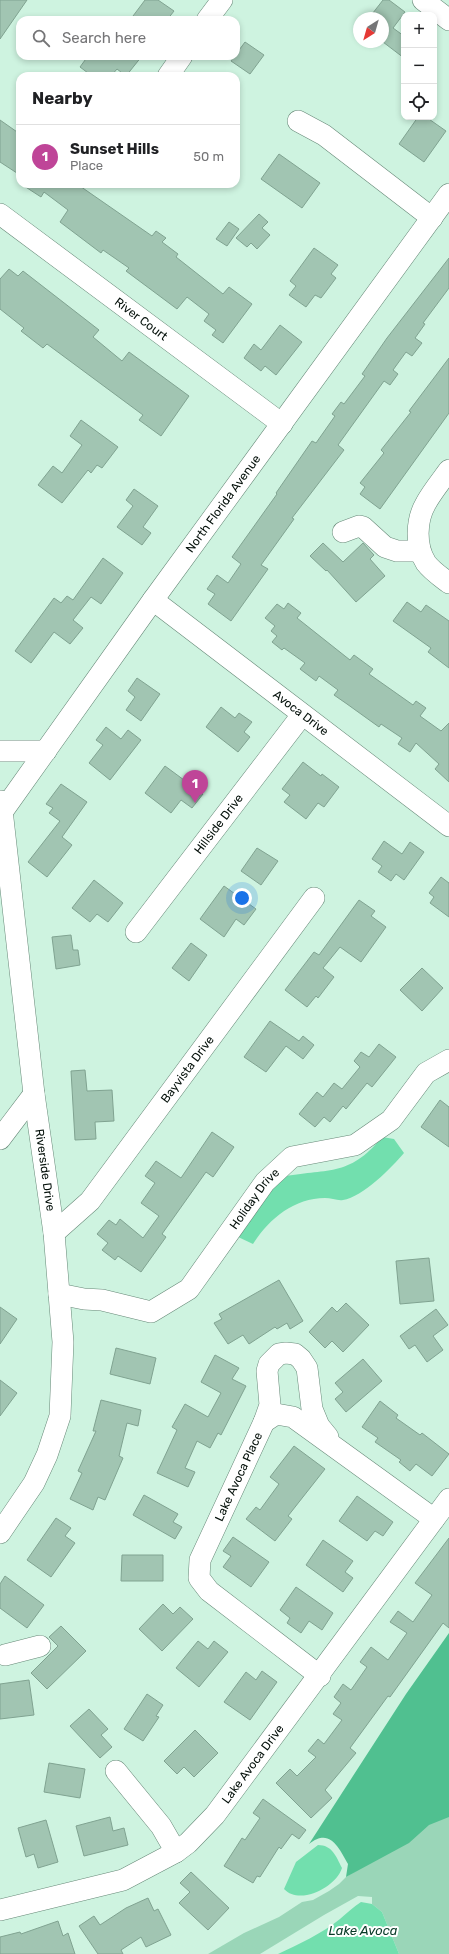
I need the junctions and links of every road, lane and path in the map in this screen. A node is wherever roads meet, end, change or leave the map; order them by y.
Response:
1 (222, 0) edge
2 (423, 0) edge
3 (210, 16) edge
4 (449, 20) edge
5 (179, 60) edge
6 (171, 72) edge
7 (298, 121) dead end
8 (449, 194) edge
9 (0, 214) edge
10 (432, 218) junction
11 (282, 424) junction
12 (449, 470) edge
13 (343, 532) dead end
14 (420, 551) junction
15 (449, 583) edge
16 (153, 600) junction
17 (302, 715) junction
18 (46, 750) junction
19 (0, 752) edge
20 (1, 806) edge
21 (449, 826) edge
22 (314, 898) dead end
23 (136, 932) dead end
24 (449, 1060) edge
25 (34, 1094) junction
26 (0, 1139) edge
27 (54, 1233) junction
28 (59, 1294) junction
29 (264, 1422) junction
30 (341, 1451) junction
31 (449, 1499) edge
32 (434, 1519) junction
33 (0, 1534) edge
34 (40, 1646) dead end
35 (2, 1659) edge
36 (320, 1676) junction
37 (116, 1771) dead end
38 (176, 1852) junction
39 (0, 1910) edge

1 - 3 street
2 - 4 street
5 - 6 street
7 - 10 street
8 - 10 street, North Florida Avenue
9 - 11 street, River Court
10 - 11 street, North Florida Avenue
11 - 16 street, North Florida Avenue
12 - 14 street
13 - 14 street
14 - 15 street
16 - 17 street, Avoca Drive
16 - 18 street, North Florida Avenue
17 - 21 street, Avoca Drive
17 - 23 street, Hillside Drive
18 - 19 street
18 - 20 street, North Florida Avenue
20 - 25 street, Riverside Drive
22 - 27 street, Bayvista Drive
24 - 28 street, Holiday Drive
25 - 26 street
25 - 27 street, Riverside Drive
27 - 28 street, Riverside Drive
28 - 33 street, Riverside Drive
29 - 30 street, Lake Avoca Place
29 - 30 street
29 - 36 street, Lake Avoca Place
30 - 32 street, Lake Avoca Place
31 - 32 street
32 - 36 street, Lake Avoca Drive
34 - 35 street
36 - 38 street, Lake Avoca Drive
37 - 38 street
38 - 39 street, Lake Avoca Drive

